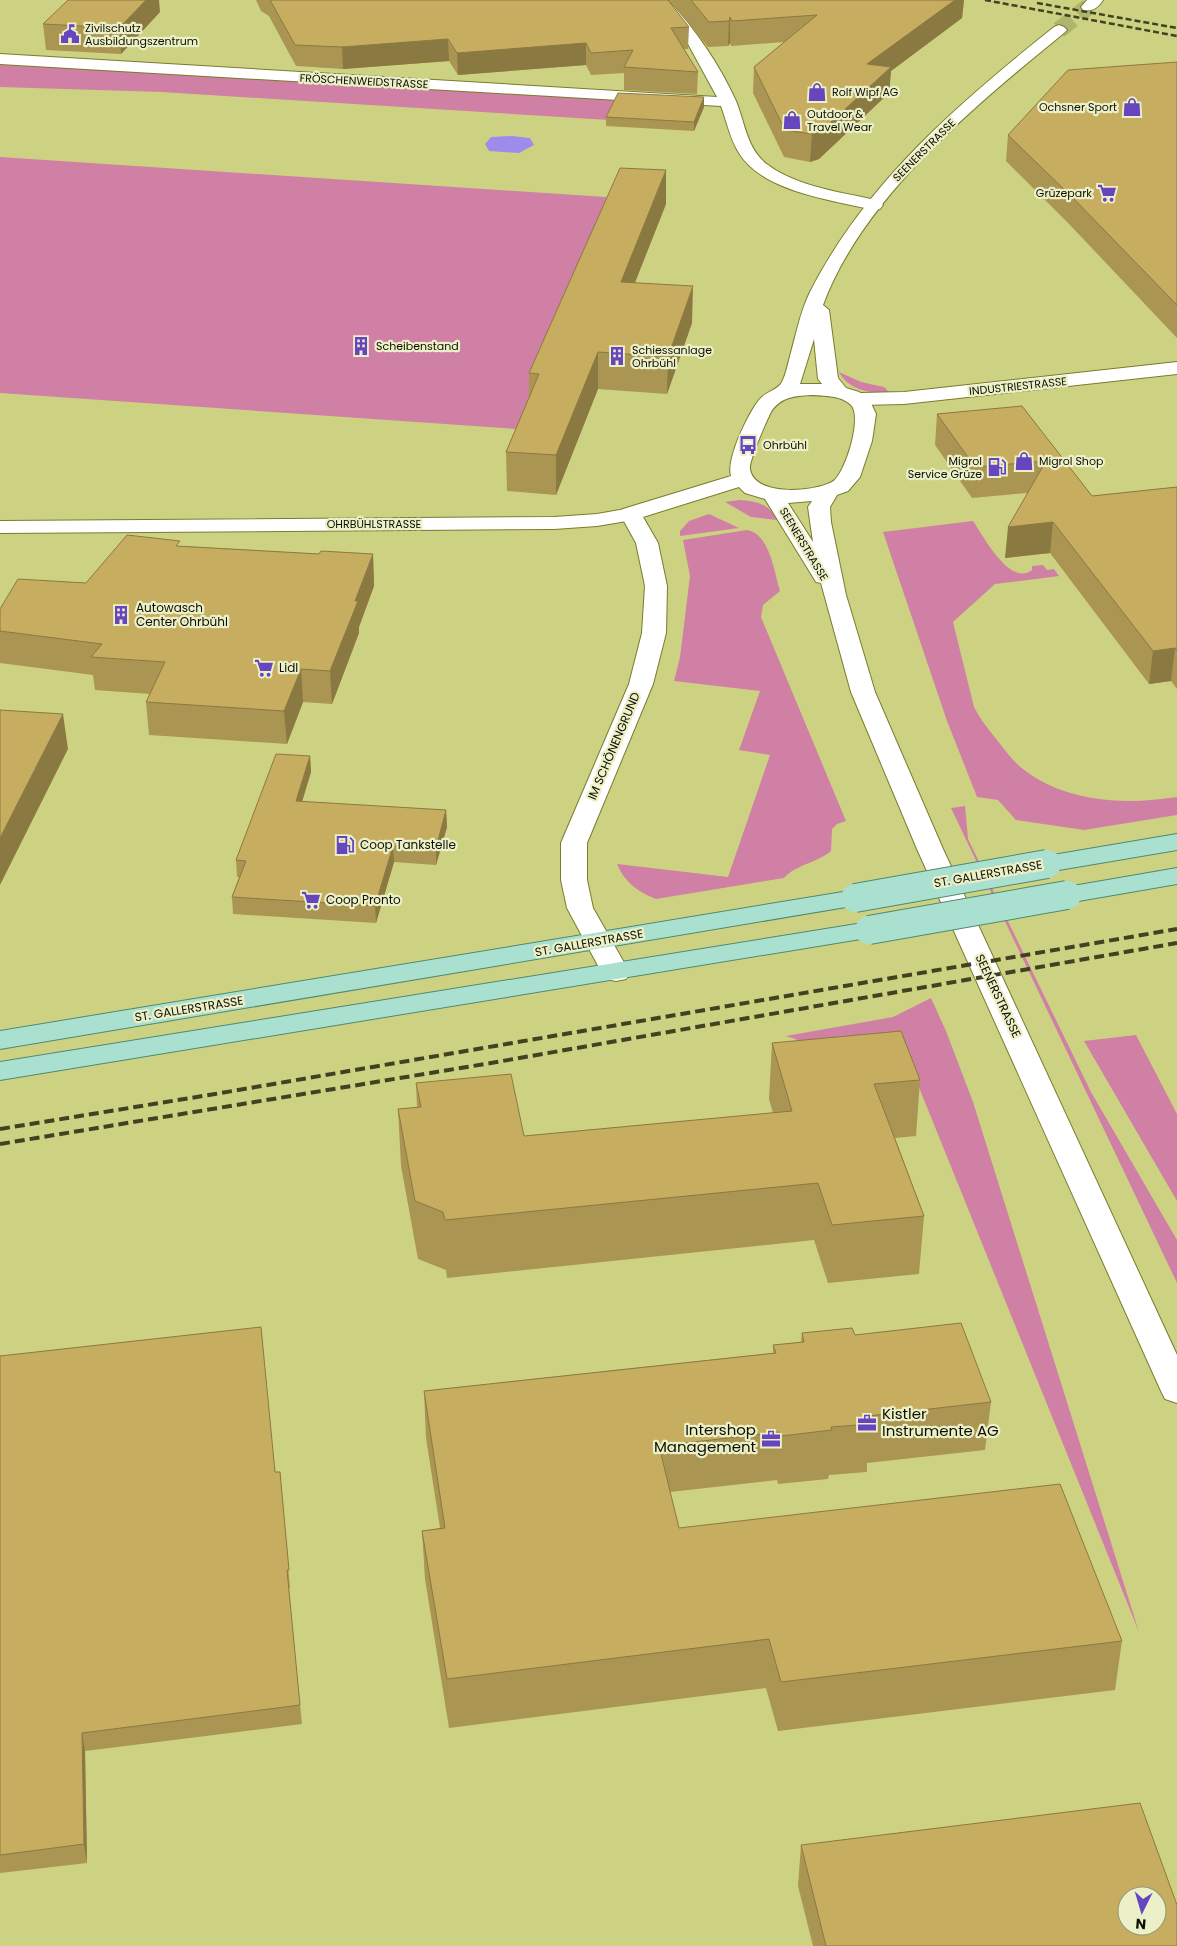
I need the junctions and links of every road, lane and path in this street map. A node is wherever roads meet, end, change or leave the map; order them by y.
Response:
1 (660, 0) edge
2 (1059, 30) tunnel mouth
3 (0, 59) edge
4 (728, 102) junction
5 (874, 205) junction
6 (818, 295) junction
7 (1177, 368) edge
8 (1177, 380) edge
9 (838, 391) junction
10 (785, 392) junction
11 (860, 399) junction
12 (866, 422) junction
13 (742, 479) junction
14 (828, 493) junction
15 (772, 494) junction
16 (632, 514) junction
17 (0, 527) edge
18 (835, 595) junction
19 (1177, 842) edge
20 (1177, 876) edge
21 (598, 941) junction
22 (616, 973) junction
23 (0, 1040) edge
24 (0, 1071) edge
25 (1177, 1391) edge

1 - 4 main road
2 - 5 main road, SEENERSTRASSE
3 - 4 main road, FRÖSCHENWEIDSTRASSE
4 - 5 main road
5 - 6 main road, SEENERSTRASSE
6 - 9 main road
6 - 10 main road, SEENERSTRASSE
7 - 11 main road, INDUSTRIESTRASSE
8 - 12 main road, INDUSTRIESTRASSE
9 - 10 main road, SEENERSTRASSE
9 - 11 main road, SEENERSTRASSE
10 - 13 main road, SEENERSTRASSE
11 - 12 main road
12 - 14 main road, SEENERSTRASSE
13 - 15 main road, SEENERSTRASSE
13 - 16 main road, OHRBÜHLSTRASSE
14 - 15 main road, SEENERSTRASSE
14 - 18 main road, SEENERSTRASSE
15 - 18 main road, SEENERSTRASSE
16 - 17 main road, OHRBÜHLSTRASSE
16 - 21 main road, IM SCHÖNENGRUND
18 - 25 main road, SEENERSTRASSE
19 - 21 main road, ST. GALLERSTRASSE, bridge
20 - 22 main road, bridge
21 - 22 main road, IM SCHÖNENGRUND
21 - 23 main road, ST. GALLERSTRASSE
22 - 24 main road

